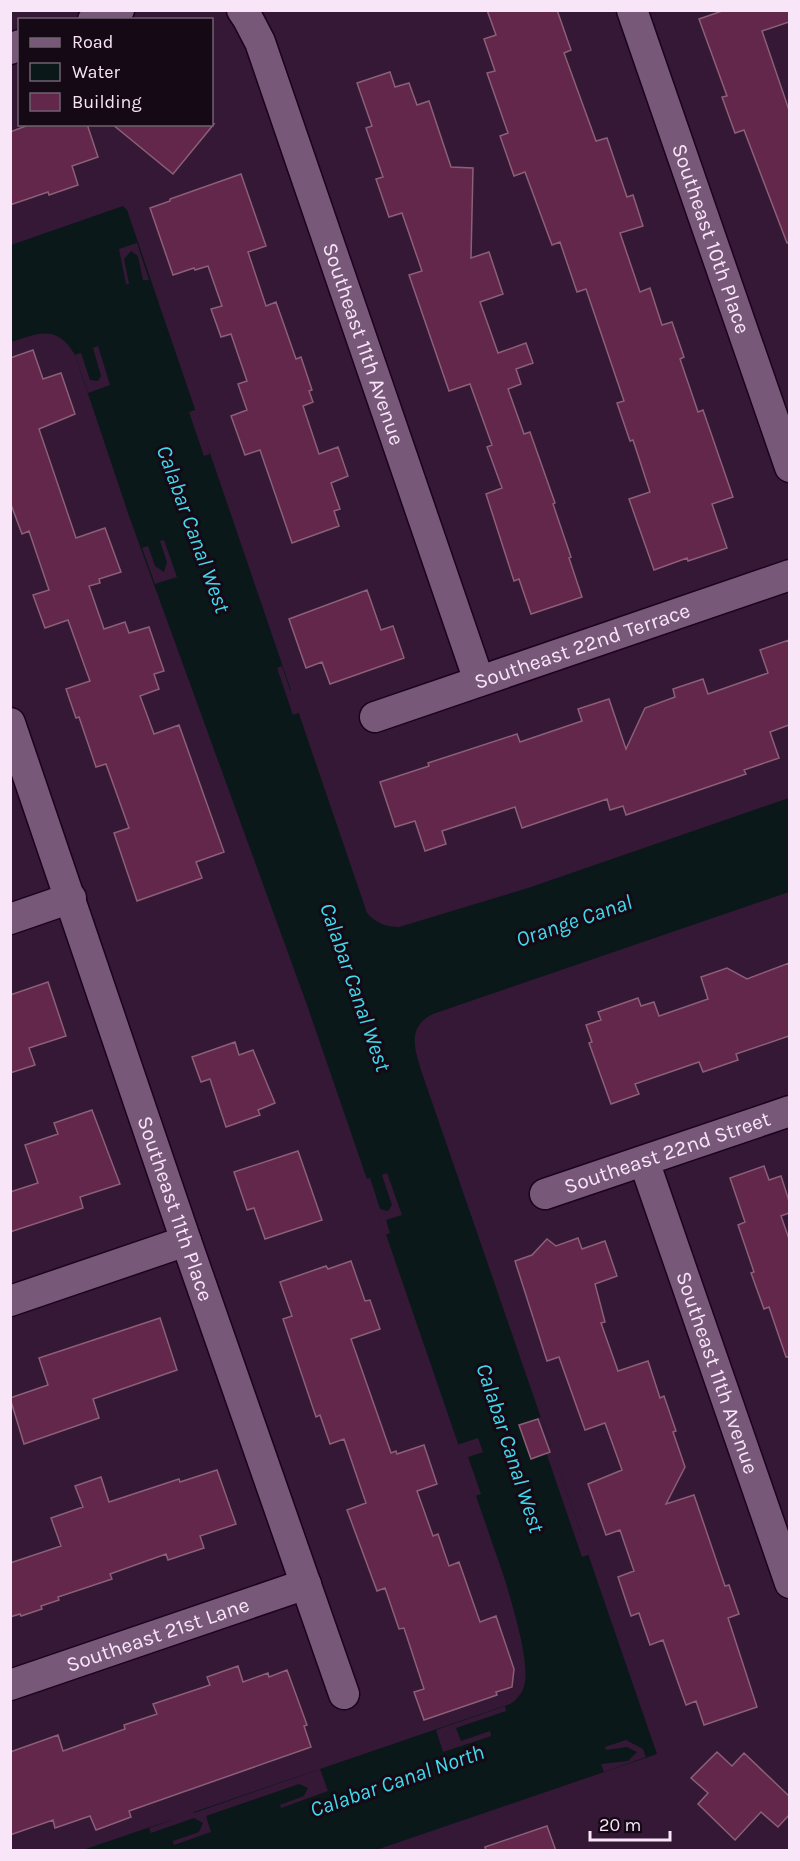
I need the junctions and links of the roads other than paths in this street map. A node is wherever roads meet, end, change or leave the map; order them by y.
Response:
1 (118, 10) edge
2 (242, 10) edge
3 (632, 10) edge
4 (98, 18) edge
5 (789, 467) edge
6 (789, 575) edge
7 (479, 681) junction
8 (375, 717) dead end
9 (10, 723) edge
10 (71, 898) junction
11 (10, 919) edge
12 (789, 1111) edge
13 (644, 1161) junction
14 (545, 1194) dead end
15 (186, 1241) junction
16 (10, 1301) edge
17 (789, 1583) edge
18 (306, 1584) junction
19 (10, 1685) edge
20 (344, 1694) dead end

1 - 4 street
2 - 7 street, Southeast 11th Avenue
3 - 5 street, Southeast 10th Place
6 - 7 street, Southeast 22nd Terrace
7 - 8 street, Southeast 22nd Terrace
9 - 10 street, Southeast 11th Place
10 - 11 street
10 - 15 street, Southeast 11th Place
12 - 13 street, Southeast 22nd Street
13 - 14 street, Southeast 22nd Street
13 - 17 street, Southeast 11th Avenue
15 - 16 street
15 - 18 street, Southeast 11th Place
18 - 19 street, Southeast 21st Lane
18 - 20 street, Southeast 11th Place

